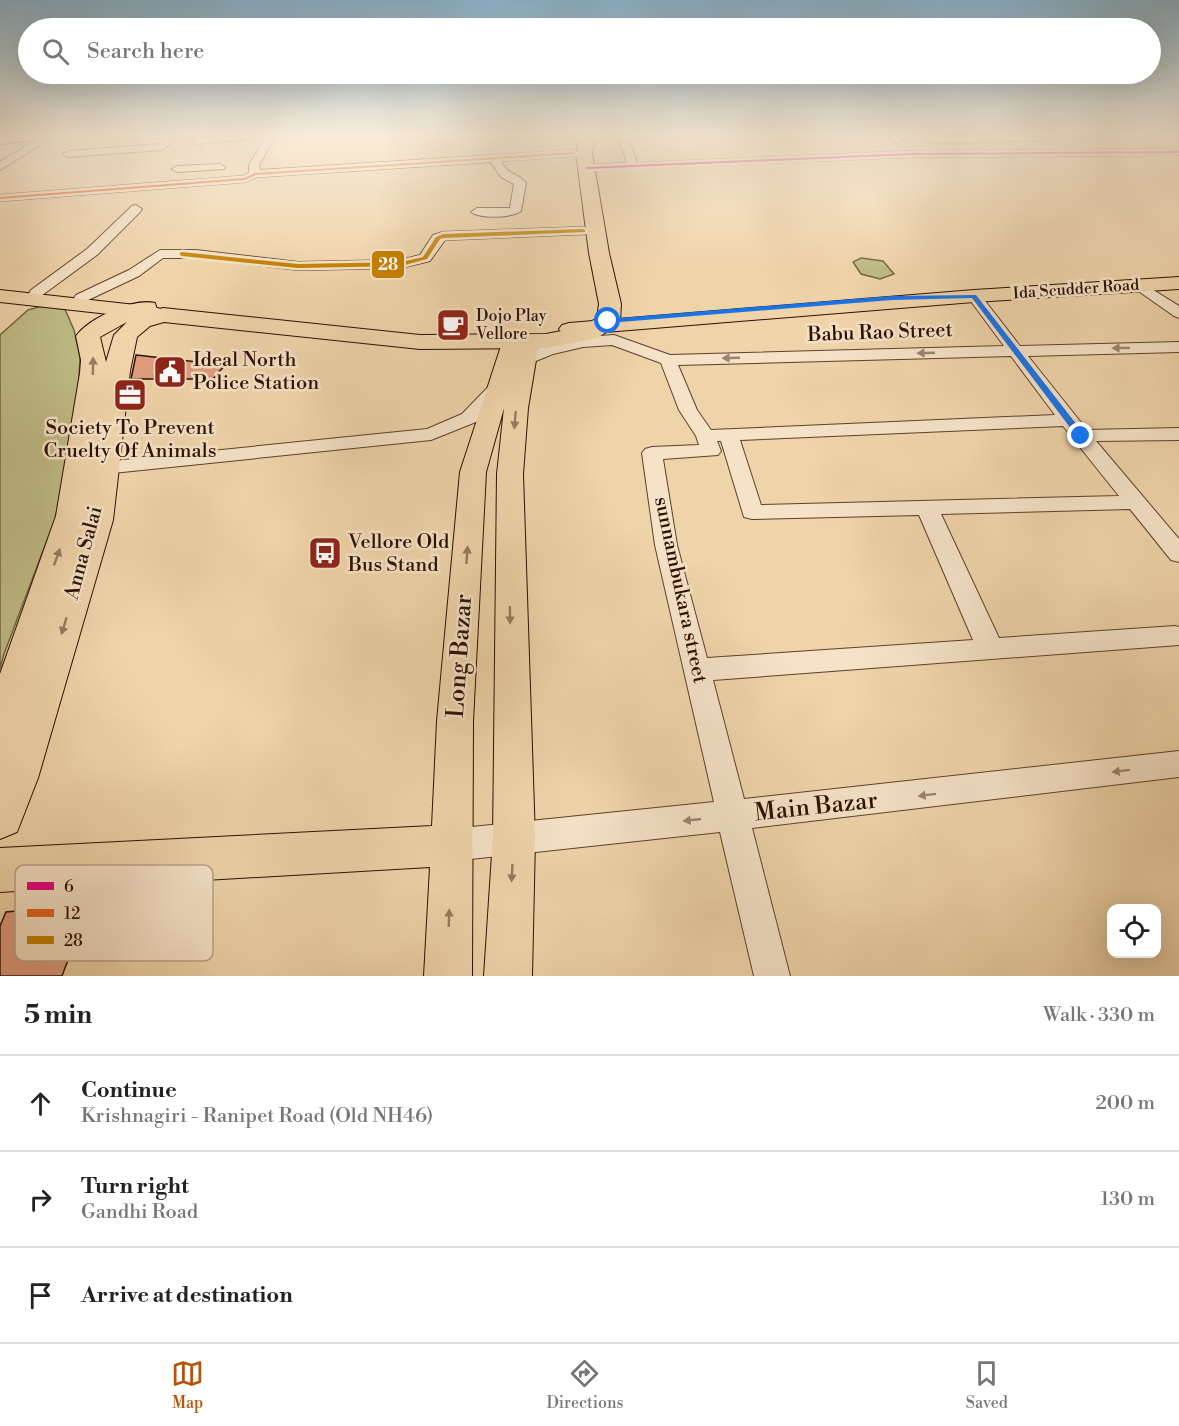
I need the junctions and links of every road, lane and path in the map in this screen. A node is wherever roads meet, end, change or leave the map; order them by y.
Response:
1 (58, 179) dead end
2 (238, 180) edge
3 (515, 180) edge
4 (576, 180) edge
5 (589, 180) edge
6 (38, 196) junction
7 (0, 198) edge
8 (136, 209) dead end
9 (477, 212) dead end
10 (583, 231) junction
11 (1179, 283) edge
12 (1139, 285) junction
13 (0, 290) edge
14 (36, 293) junction
15 (0, 296) edge
16 (974, 296) junction
17 (74, 300) junction
18 (172, 312) junction
19 (1179, 313) edge
20 (126, 318) junction
21 (602, 326) junction
22 (88, 336) junction
23 (1179, 347) edge
24 (522, 348) junction
25 (1014, 350) junction
26 (668, 360) junction
27 (496, 388) junction
28 (1074, 428) junction
29 (1179, 434) edge
30 (717, 436) junction
31 (103, 468) junction
32 (1135, 502) junction
33 (927, 508) junction
34 (1169, 529) edge
35 (1179, 554) edge
36 (1175, 636) dead end
37 (992, 650) junction
38 (696, 670) junction
39 (0, 732) edge
40 (1179, 764) edge
41 (0, 816) edge
42 (733, 816) junction
43 (514, 839) junction
44 (452, 845) junction
45 (90, 865) edge
46 (15, 869) edge
47 (0, 870) edge
48 (448, 976) edge
49 (508, 976) edge
50 (772, 976) edge

1 - 6 street
2 - 6 street
3 - 9 street
4 - 10 highway
5 - 21 highway
6 - 7 street
8 - 14 street
10 - 17 street
10 - 21 highway
11 - 12 main road, Ida Scudder Road
12 - 16 main road, Ida Scudder Road
12 - 19 street
13 - 14 main road
14 - 17 main road
15 - 17 main road
16 - 21 main road, Ida Scudder Road
16 - 25 street
17 - 18 main road
17 - 20 main road
17 - 22 main road
18 - 20 highway
18 - 21 highway
18 - 24 highway
20 - 22 highway
20 - 31 highway, Anna Salai
21 - 24 highway
21 - 26 street
39 -> 22 highway, Anna Salai
23 -> 25 street, Babu Rao Street
24 - 27 main road, Long Bazar
24 -> 43 main road
25 -> 26 street, Babu Rao Street
25 - 28 street
26 - 30 street
27 - 31 street
44 -> 27 main road, Long Bazar
28 - 29 street
28 - 30 street
28 - 32 street
30 - 33 street
30 - 38 street, sunnambukara street
31 -> 41 highway, Anna Salai
32 - 33 street
32 - 34 street
33 - 37 street
34 - 35 street
36 - 37 street
37 - 38 street
38 - 42 street, sunnambukara street
40 -> 42 street, Main Bazar
42 -> 43 street, Main Bazar
42 - 50 street, sunnambukara street
43 - 44 street, Main Bazar
43 -> 49 main road
44 - 45 main road
48 -> 44 main road, Long Bazar
46 - 47 main road

